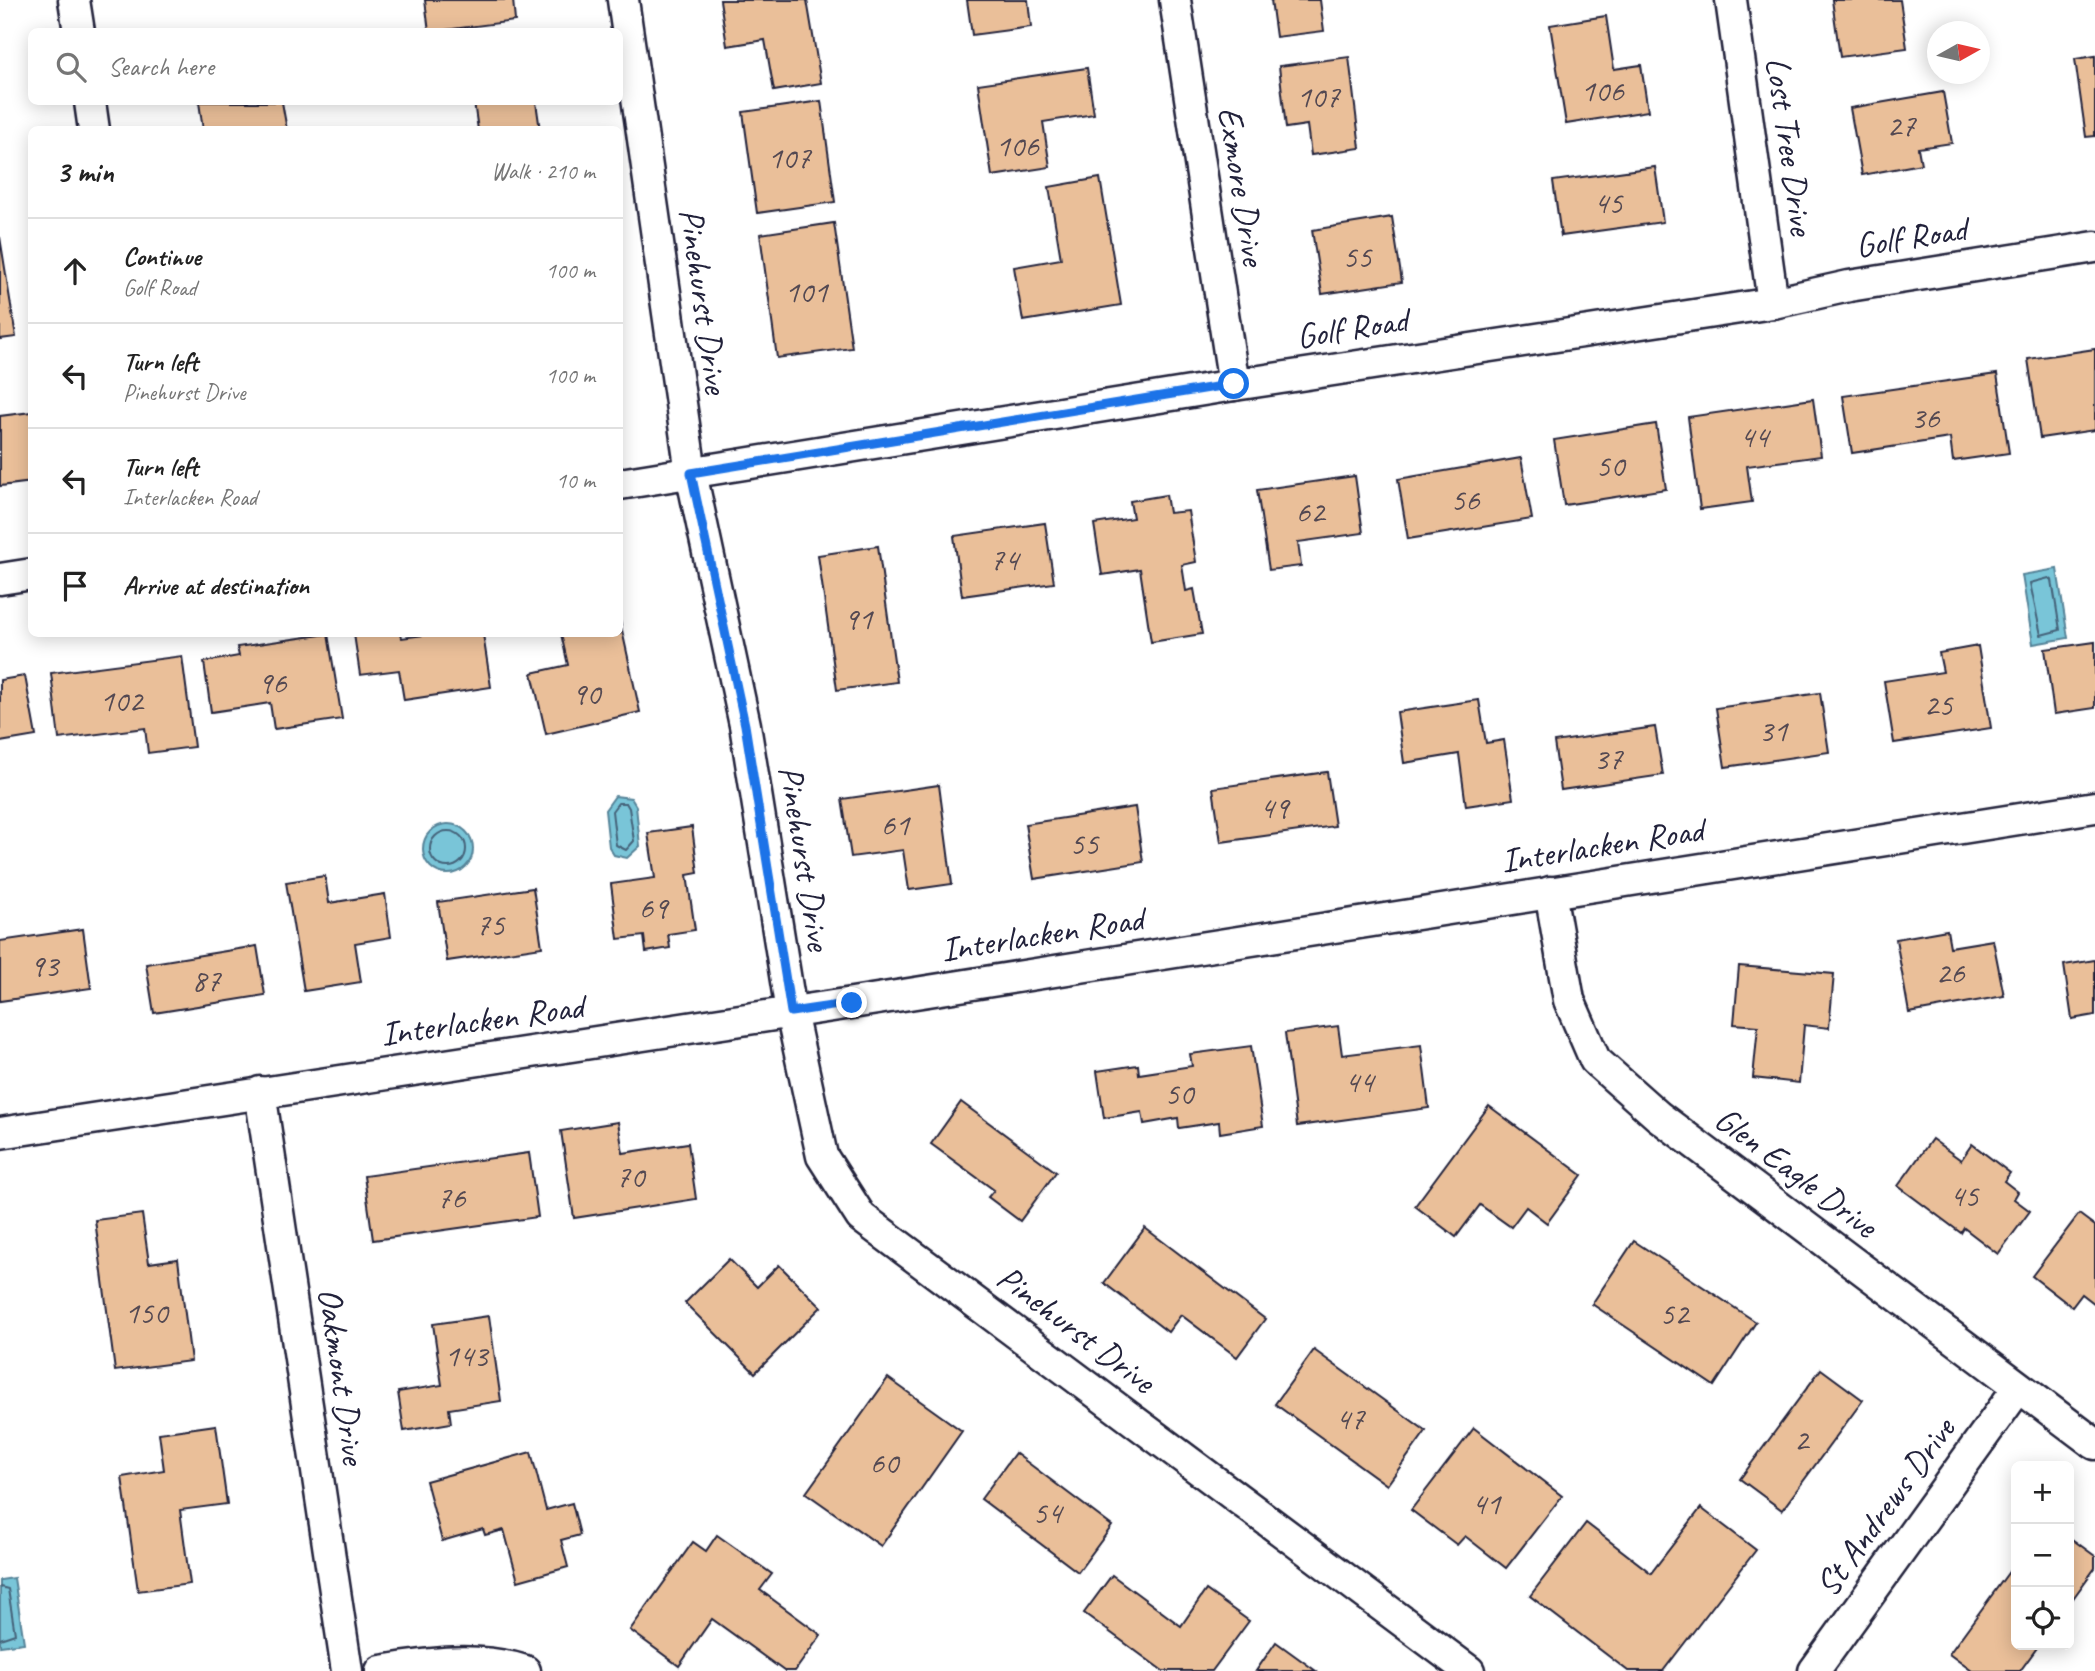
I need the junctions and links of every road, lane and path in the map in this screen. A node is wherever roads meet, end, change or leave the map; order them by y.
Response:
1 (74, 0) edge
2 (623, 0) edge
3 (1175, 0) edge
4 (1731, 0) edge
5 (78, 28) edge
6 (90, 105) edge
7 (93, 126) edge
8 (2095, 247) edge
9 (1773, 303) junction
10 (1234, 384) junction
11 (691, 473) junction
12 (623, 484) edge
13 (28, 575) edge
14 (0, 579) edge
15 (2095, 807) edge
16 (1550, 892) junction
17 (791, 1012) junction
18 (260, 1092) junction
19 (0, 1133) edge
20 (2018, 1388) junction
21 (2095, 1444) edge
22 (347, 1671) edge
23 (381, 1671) edge
24 (525, 1671) edge
25 (1469, 1671) edge
26 (1814, 1671) edge

1 - 5 street
2 - 11 street, Pinehurst Drive
3 - 10 street, Exmore Drive
4 - 9 street, Lost Tree Drive
6 - 7 street
8 - 9 street, Golf Road
9 - 10 street, Golf Road
10 - 11 street, Golf Road
11 - 12 street, Golf Road
11 - 17 street, Pinehurst Drive
13 - 14 street
15 - 16 street, Interlacken Road
16 - 17 street, Interlacken Road
16 - 20 street, Glen Eagle Drive
17 - 18 street, Interlacken Road
17 - 25 street, Pinehurst Drive
18 - 19 street, Interlacken Road
18 - 22 street, Oakmont Drive
20 - 21 street, Glen Eagle Drive
20 - 26 street, St Andrews Drive
23 - 24 street

